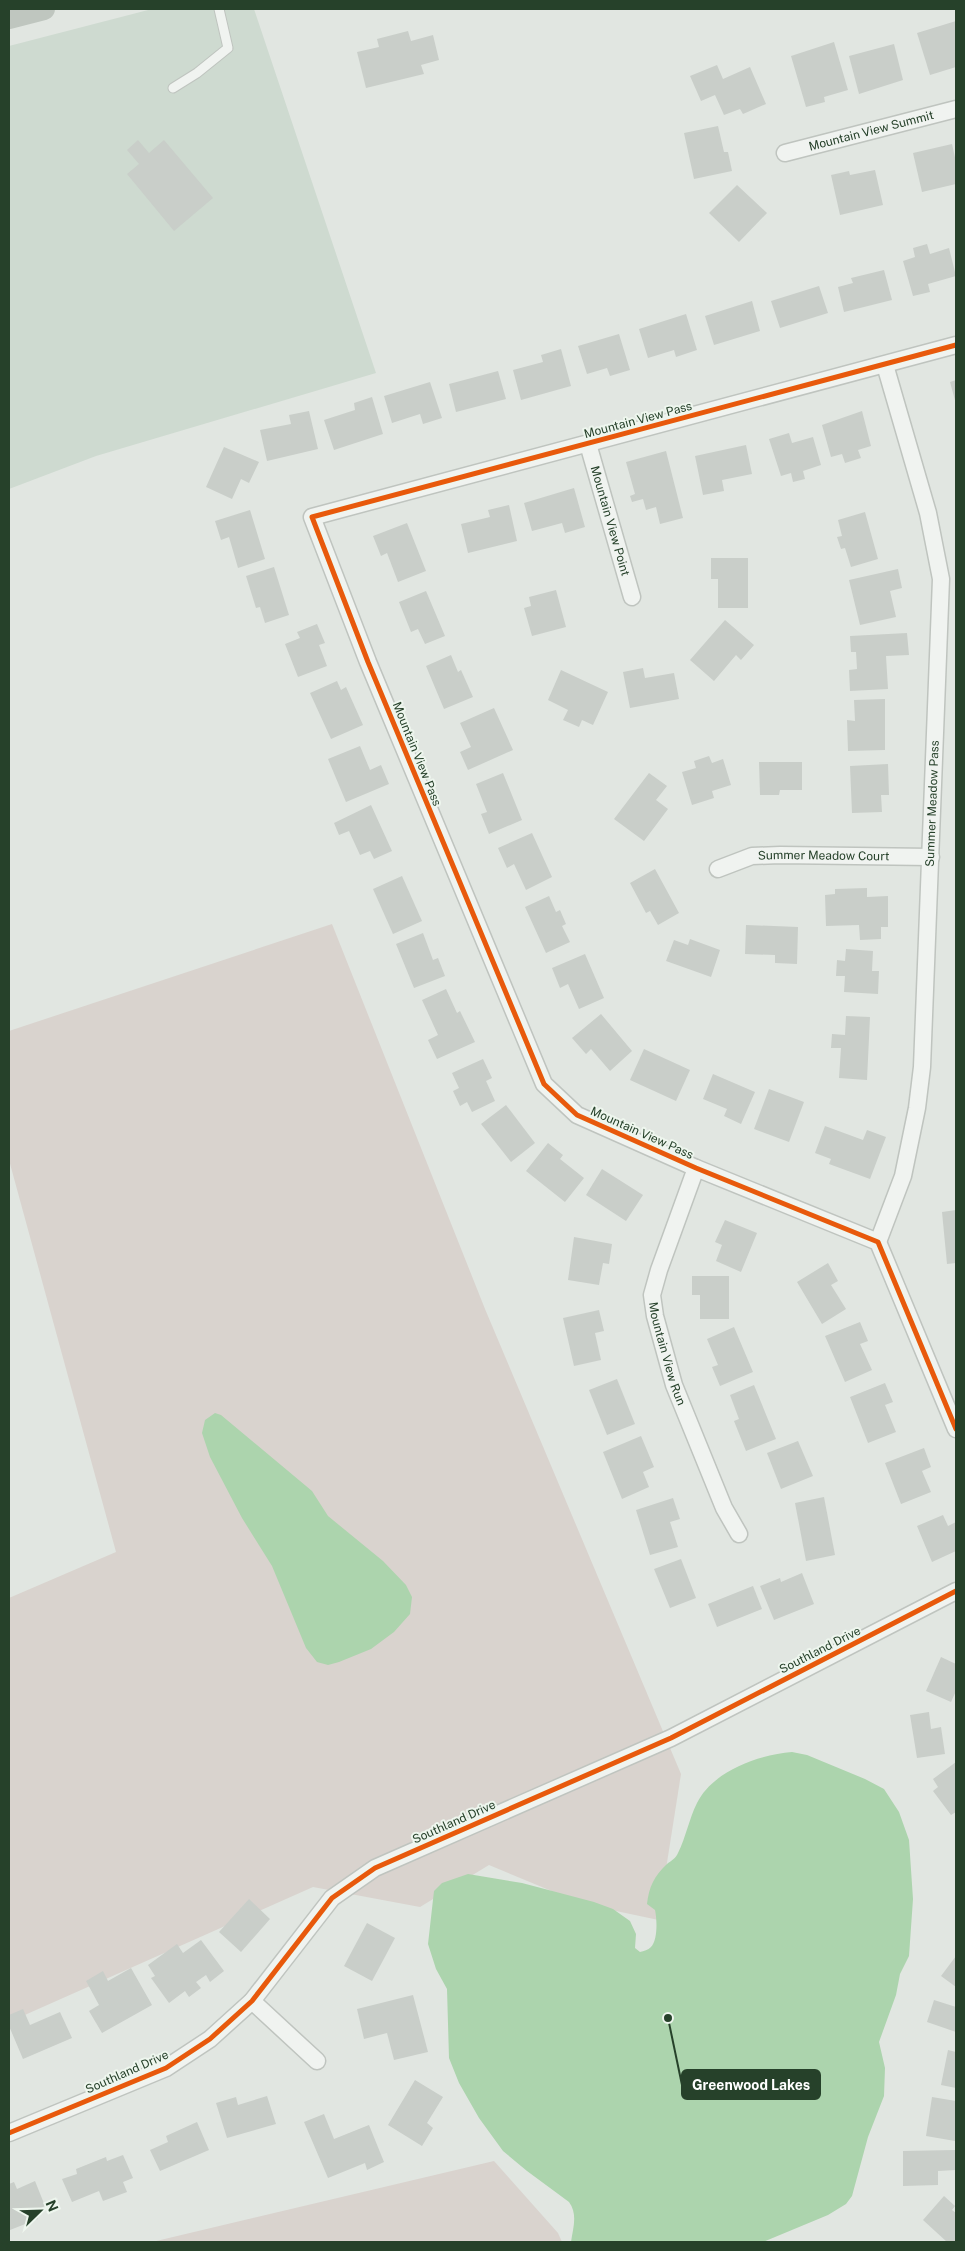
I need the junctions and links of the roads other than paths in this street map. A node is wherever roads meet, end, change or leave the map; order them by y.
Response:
1 (44, 9) edge
2 (218, 9) edge
3 (9, 18) edge
4 (173, 88) dead end
5 (956, 108) edge
6 (785, 153) dead end
7 (956, 345) edge
8 (885, 365) junction
9 (588, 444) junction
10 (632, 598) dead end
11 (931, 857) junction
12 (718, 869) dead end
13 (696, 1168) junction
14 (878, 1242) junction
15 (956, 1429) edge
16 (740, 1534) dead end
17 (956, 1592) edge
18 (252, 2001) junction
19 (317, 2061) dead end
20 (9, 2133) edge

1 - 3 main road
2 - 4 lane
5 - 6 street, Mountain View Summit
7 - 8 street, Mountain View Pass
8 - 9 street, Mountain View Pass
8 - 11 street, Summer Meadow Pass
9 - 10 street, Mountain View Point
9 - 13 street, Mountain View Pass
11 - 12 street, Summer Meadow Court
11 - 14 street, Summer Meadow Pass
13 - 14 street, Mountain View Pass
13 - 16 street, Mountain View Run
14 - 15 street
17 - 18 street, Southland Drive
18 - 19 street
18 - 20 street, Southland Drive

